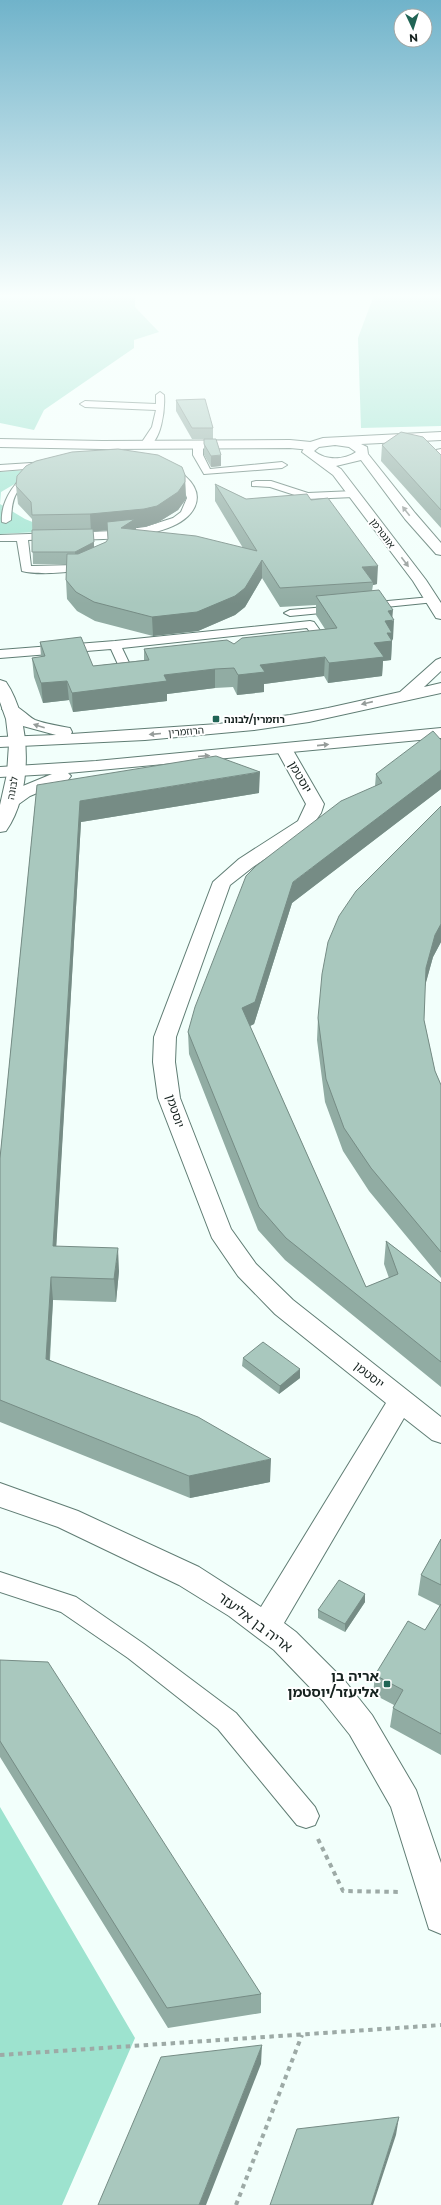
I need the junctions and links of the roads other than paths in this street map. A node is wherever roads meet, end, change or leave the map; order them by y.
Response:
1 (160, 398) edge
2 (85, 404) dead end
3 (161, 407) junction
4 (441, 436) edge
5 (402, 438) junction
6 (336, 441) junction
7 (198, 444) junction
8 (145, 445) junction
9 (311, 446) junction
10 (0, 449) edge
11 (363, 452) junction
12 (317, 459) junction
13 (155, 465) edge
14 (282, 465) dead end
15 (0, 468) edge
16 (256, 484) dead end
17 (354, 494) junction
18 (6, 520) dead end
19 (22, 537) junction
20 (0, 538) edge
21 (441, 551) edge
22 (102, 557) edge
23 (431, 600) junction
24 (290, 613) dead end
25 (441, 614) edge
26 (220, 634) junction
27 (115, 645) junction
28 (325, 645) edge
29 (227, 646) edge
30 (0, 654) edge
31 (441, 663) edge
32 (127, 671) edge
33 (0, 685) edge
34 (441, 688) edge
35 (405, 695) junction
36 (10, 709) junction
37 (441, 733) edge
38 (119, 737) junction
39 (0, 742) edge
40 (17, 742) junction
41 (284, 749) junction
42 (96, 766) junction
43 (7, 772) edge
44 (10, 802) junction
45 (0, 827) edge
46 (401, 1400) junction
47 (441, 1432) edge
48 (0, 1495) edge
49 (0, 1582) edge
50 (265, 1626) junction
51 (306, 1816) road end
52 (439, 1910) edge

1 - 3 lane
2 - 3 lane
3 - 8 lane
4 - 5 street
5 - 6 street
5 - 11 street
6 - 9 street
6 - 11 street
7 - 8 street
7 - 9 street
7 - 14 lane
8 - 10 street
9 - 12 street
11 - 12 street
21 -> 11 street
12 - 17 street, אונטרמן
13 - 19 lane
15 - 18 lane
16 - 17 lane
17 -> 23 street, אונטרמן
19 - 20 lane
19 - 22 lane
23 - 24 lane
23 - 25 street, אונטרמן
26 - 27 lane
26 - 28 lane
26 - 29 lane
27 - 30 lane
27 - 32 lane
31 - 35 street
33 - 36 street, לבונה
34 - 35 street, הרוזמרין
35 -> 38 street, הרוזמרין
38 -> 36 street
36 - 40 street, לבונה
41 -> 37 street
38 - 40 street, הרוזמרין
39 - 40 street, הרוזמרין
40 - 43 street, לבונה
42 -> 41 street
41 - 46 street, יוסטמן
42 - 43 street
42 - 44 street
43 - 44 street, לבונה
44 - 45 street, לבונה
46 - 47 street, יוסטמן
46 - 50 street
48 - 50 street, אריה בן אליעזר
49 - 51 lane
50 - 52 street, אריה בן אליעזר

